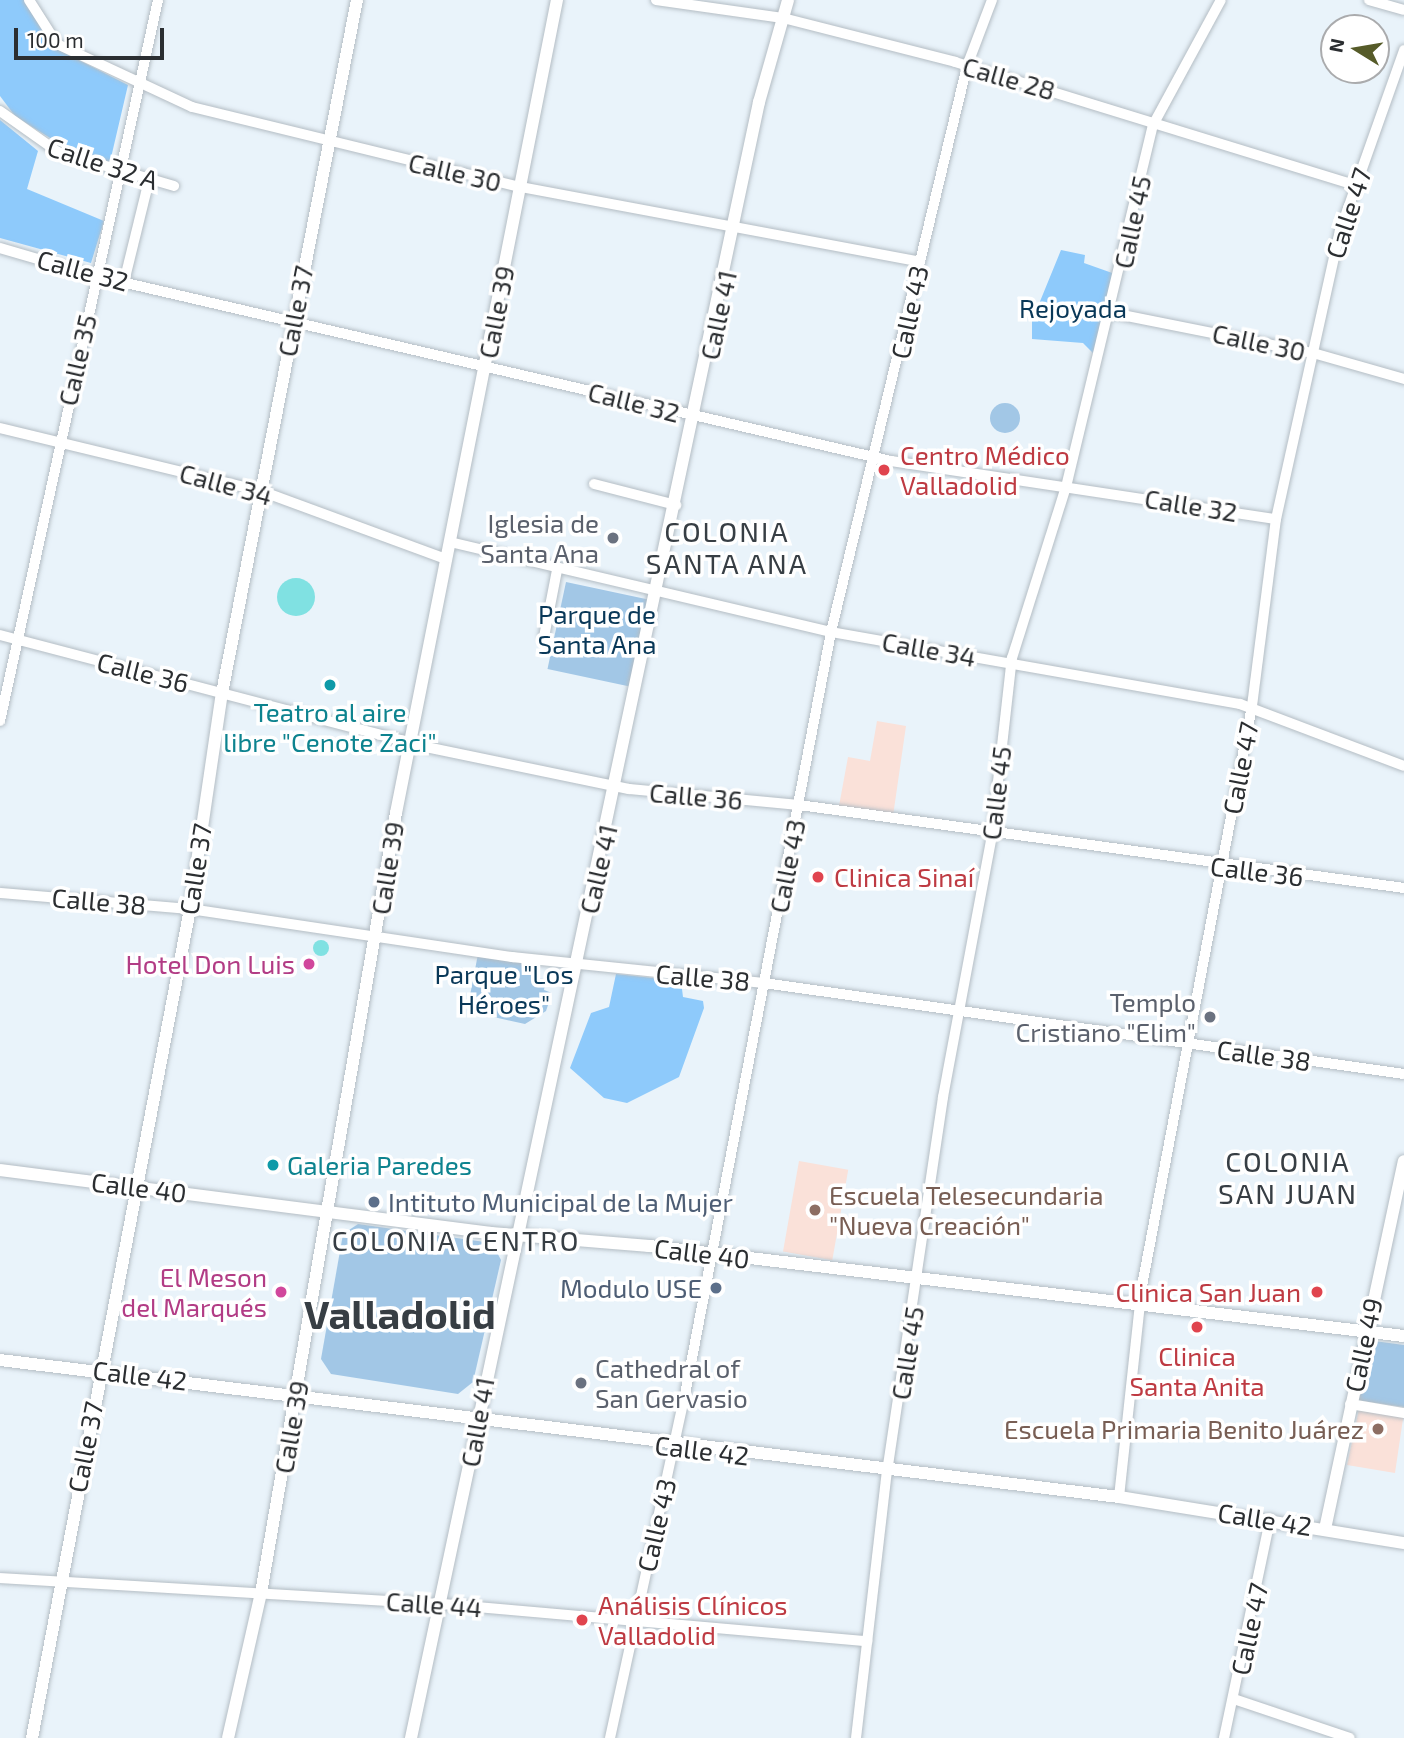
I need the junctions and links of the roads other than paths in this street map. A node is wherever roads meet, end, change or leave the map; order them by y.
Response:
1 (29, 0) edge
2 (158, 0) edge
3 (357, 0) edge
4 (557, 0) edge
5 (656, 0) edge
6 (788, 0) edge
7 (992, 0) edge
8 (1221, 0) edge
9 (1369, 0) edge
10 (1404, 10) edge
11 (783, 18) junction
12 (1404, 50) edge
13 (967, 66) junction
14 (140, 88) junction
15 (0, 111) edge
16 (1153, 125) junction
17 (330, 142) junction
18 (121, 173) junction
19 (149, 180) junction
20 (1356, 185) junction
21 (174, 186) dead end
22 (521, 187) junction
23 (737, 225) junction
24 (0, 248) edge
25 (920, 262) junction
26 (96, 276) junction
27 (124, 282) junction
28 (1112, 313) junction
29 (292, 320) junction
30 (1313, 353) junction
31 (486, 367) junction
32 (1404, 379) edge
33 (696, 418) junction
34 (0, 428) edge
35 (59, 442) junction
36 (878, 457) junction
37 (594, 484) dead end
38 (1066, 487) junction
39 (261, 491) junction
40 (676, 505) junction
41 (1276, 519) junction
42 (450, 542) junction
43 (446, 559) junction
44 (557, 570) junction
45 (656, 592) junction
46 (831, 632) junction
47 (0, 635) edge
48 (544, 637) dead end
49 (16, 640) junction
50 (1012, 664) junction
51 (222, 692) junction
52 (1252, 706) junction
53 (0, 721) edge
54 (410, 743) junction
55 (1404, 766) edge
56 (617, 787) junction
57 (799, 805) junction
58 (992, 835) junction
59 (1219, 868) junction
60 (1404, 888) edge
61 (0, 893) edge
62 (190, 909) junction
63 (376, 939) junction
64 (578, 965) junction
65 (764, 983) junction
66 (957, 1015) junction
67 (1192, 1044) junction
68 (1404, 1074) edge
69 (1404, 1161) edge
70 (0, 1170) edge
71 (135, 1186) junction
72 (328, 1209) junction
73 (1391, 1216) junction
74 (1404, 1219) edge
75 (517, 1234) junction
76 (708, 1254) junction
77 (920, 1277) junction
78 (1140, 1303) junction
79 (1365, 1330) junction
80 (1404, 1336) edge
81 (0, 1360) edge
82 (100, 1370) junction
83 (296, 1395) junction
84 (1350, 1404) junction
85 (1404, 1413) edge
86 (477, 1419) junction
87 (674, 1446) junction
88 (887, 1472) junction
89 (1119, 1497) junction
90 (1270, 1519) junction
91 (1325, 1529) junction
92 (1404, 1543) edge
93 (0, 1578) edge
94 (61, 1583) junction
95 (261, 1593) junction
96 (442, 1604) junction
97 (633, 1619) junction
98 (867, 1641) junction
99 (1234, 1699) junction
100 (32, 1738) edge
101 (228, 1738) edge
102 (411, 1738) edge
103 (610, 1738) edge
104 (856, 1738) edge
105 (1224, 1738) edge
106 (1350, 1738) edge

1 - 14 street, Calle 30
2 - 14 street, Calle 35
3 - 17 main road, Calle 37
4 - 22 main road, Calle 39
5 - 11 street, Calle 28
6 - 11 main road, Calle 41
7 - 13 street, Calle 43
8 - 16 street, Calle 45
9 - 10 street
11 - 13 street, Calle 28
11 - 23 main road, Calle 41
12 - 20 street, Calle 47
13 - 16 street, Calle 28
13 - 25 street, Calle 43
14 - 17 street, Calle 30
14 - 18 street, Calle 35
15 - 18 street, Calle 32 A
16 - 20 street, Calle 28
16 - 28 street, Calle 45
17 - 22 street, Calle 30
17 - 29 main road, Calle 37
18 - 19 street, Calle 32 A
18 - 26 street, Calle 35
19 - 21 street, Calle 32 A
19 - 27 street
20 - 30 street, Calle 47
22 - 23 street, Calle 30
22 - 31 main road, Calle 39
23 - 25 street, Calle 30
23 - 33 main road, Calle 41
24 - 26 street, Calle 32
25 - 36 street, Calle 43
26 - 27 street, Calle 32
26 - 35 street, Calle 35
27 - 29 street, Calle 32
28 - 30 street, Calle 30
28 - 38 street, Calle 45
29 - 31 street, Calle 32
29 - 39 main road, Calle 37
30 - 32 street, Calle 30
30 - 41 street, Calle 47
31 - 33 street, Calle 32
31 - 42 main road, Calle 39
33 - 36 street, Calle 32
33 - 40 main road, Calle 41
34 - 35 street, Calle 34
35 - 39 street, Calle 34
35 - 49 street, Calle 35
36 - 38 street, Calle 32
36 - 46 street, Calle 43
37 - 40 street
38 - 41 street, Calle 32
38 - 50 street, Calle 45
39 - 43 street, Calle 34
39 - 51 main road, Calle 37
40 - 45 main road, Calle 41
41 - 52 street, Calle 47
42 - 43 main road, Calle 39
42 - 44 street, Calle 34
43 - 54 main road, Calle 39
44 - 45 street, Calle 34
44 - 48 street
45 - 46 street, Calle 34
45 - 56 main road, Calle 41
46 - 50 street, Calle 34
46 - 57 street, Calle 43
47 - 49 street, Calle 36
49 - 51 street, Calle 36
49 - 53 street, Calle 35
50 - 52 street, Calle 34
50 - 58 street, Calle 45
51 - 54 street, Calle 36
51 - 62 main road, Calle 37
52 - 55 street, Calle 34
52 - 59 street, Calle 47
54 - 56 street, Calle 36
54 - 63 main road, Calle 39
56 - 57 street, Calle 36
56 - 64 main road, Calle 41
57 - 58 street, Calle 36
57 - 65 street, Calle 43
58 - 59 street, Calle 36
58 - 66 street, Calle 45
59 - 60 street, Calle 36
59 - 67 street, Calle 47
61 - 62 street, Calle 38
62 - 63 street, Calle 38
62 - 71 main road, Calle 37
63 - 64 street, Calle 38
63 - 72 main road, Calle 39
64 - 65 street, Calle 38
64 - 75 main road, Calle 41
65 - 66 street, Calle 38
65 - 76 street, Calle 43
66 - 67 street, Calle 38
66 - 77 street, Calle 45
67 - 68 street, Calle 38
67 - 78 street, Calle 47
69 - 73 main road, Calle 49
70 - 71 main road, Calle 40
71 - 72 main road, Calle 40
71 - 82 main road, Calle 37
72 - 75 main road, Calle 40
72 - 83 main road, Calle 39
73 - 74 street
73 - 79 main road, Calle 49
75 - 76 main road, Calle 40
75 - 86 main road, Calle 41
76 - 77 main road, Calle 40
76 - 87 street, Calle 43
77 - 78 main road, Calle 40
77 - 88 street, Calle 45
78 - 79 main road, Calle 40
78 - 89 street, Calle 47
79 - 80 main road, Calle 40
79 - 84 main road, Calle 49
81 - 82 main road, Calle 42
82 - 83 main road, Calle 42
82 - 94 main road, Calle 37
83 - 86 main road, Calle 42
83 - 95 main road, Calle 39
84 - 85 street
84 - 91 main road, Calle 49
86 - 87 main road, Calle 42
86 - 96 main road, Calle 41
87 - 88 main road, Calle 42
87 - 97 street, Calle 43
88 - 89 main road, Calle 42
88 - 98 street, Calle 45
89 - 90 main road, Calle 42
90 - 91 main road, Calle 42
90 - 99 street, Calle 47
91 - 92 main road, Calle 42
93 - 94 street, Calle 44
94 - 95 street, Calle 44
94 - 100 main road, Calle 37
95 - 96 street, Calle 44
95 - 101 main road, Calle 39
96 - 97 street, Calle 44
96 - 102 main road, Calle 41
97 - 98 street, Calle 44
97 - 103 street, Calle 43
98 - 104 street, Calle 45
99 - 105 street, Calle 47
99 - 106 street

